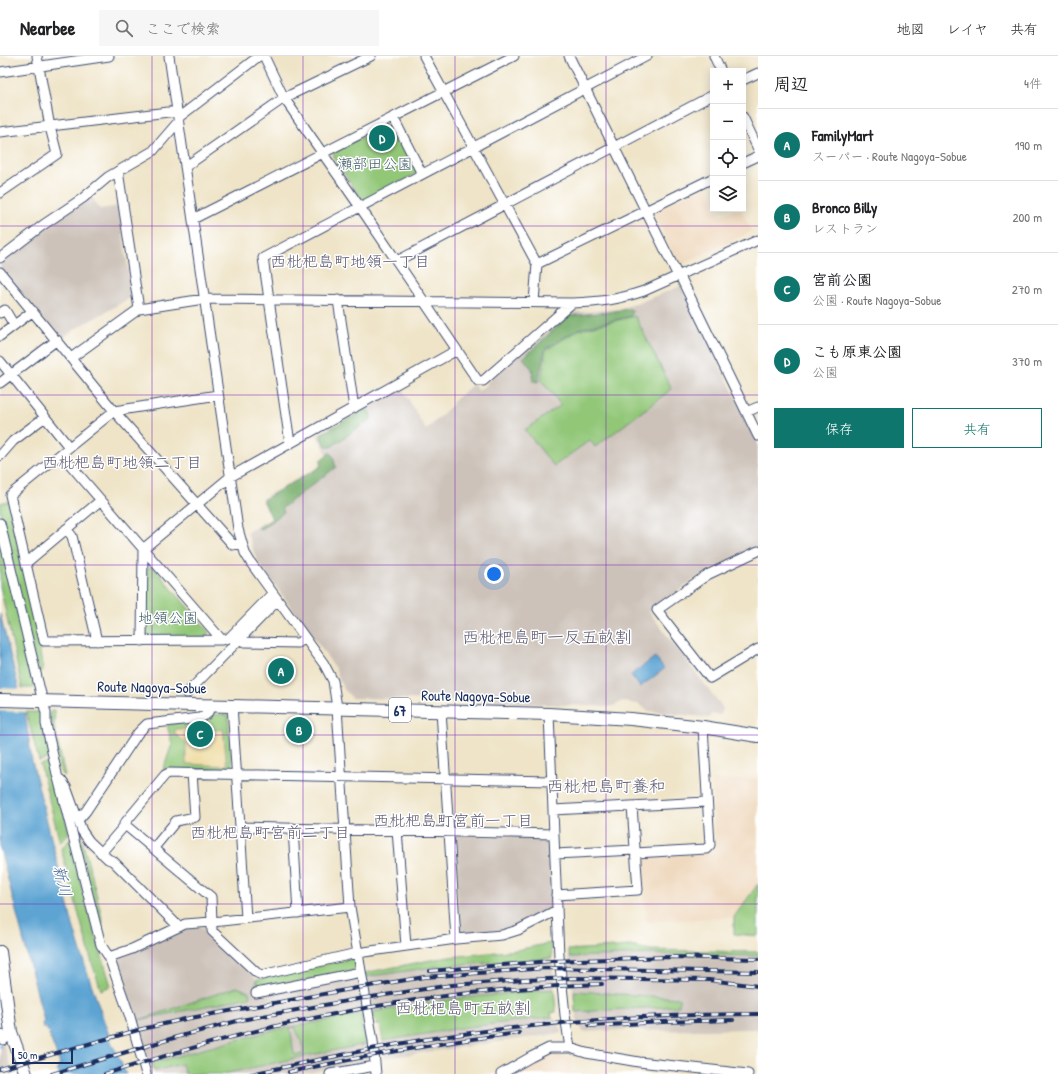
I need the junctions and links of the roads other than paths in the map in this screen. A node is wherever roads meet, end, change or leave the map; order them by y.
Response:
1 (37, 56) edge
2 (109, 56) edge
3 (168, 56) edge
4 (260, 56) edge
5 (264, 56) edge
6 (371, 56) edge
7 (424, 56) edge
8 (514, 56) edge
9 (569, 56) edge
10 (648, 56) edge
11 (714, 56) edge
12 (39, 66) junction
13 (720, 68) edge
14 (0, 72) edge
15 (758, 73) edge
16 (746, 79) edge
17 (585, 89) junction
18 (443, 92) junction
19 (710, 97) edge
20 (284, 98) junction
21 (178, 117) junction
22 (393, 118) junction
23 (746, 123) edge
24 (50, 127) junction
25 (0, 132) edge
26 (474, 147) junction
27 (614, 147) junction
28 (758, 149) edge
29 (323, 153) junction
30 (758, 156) edge
31 (746, 162) edge
32 (185, 167) junction
33 (118, 171) junction
34 (422, 174) junction
35 (710, 179) edge
36 (0, 193) edge
37 (505, 205) junction
38 (360, 207) junction
39 (646, 210) junction
40 (193, 219) junction
41 (758, 240) edge
42 (0, 258) edge
43 (397, 261) junction
44 (537, 264) junction
45 (0, 272) edge
46 (679, 276) junction
47 (204, 299) junction
48 (269, 300) junction
49 (338, 300) junction
50 (424, 301) junction
51 (534, 302) junction
52 (572, 303) junction
53 (139, 309) junction
54 (33, 311) junction
55 (0, 312) edge
56 (14, 325) junction
57 (0, 336) edge
58 (56, 340) junction
59 (457, 350) junction
60 (71, 358) junction
61 (0, 361) edge
62 (11, 375) junction
63 (0, 383) edge
64 (218, 395) junction
65 (758, 407) edge
66 (354, 408) junction
67 (114, 411) junction
68 (746, 412) junction
69 (45, 417) junction
70 (758, 436) edge
71 (290, 443) junction
72 (69, 447) junction
73 (61, 454) junction
74 (0, 456) edge
75 (230, 477) junction
76 (101, 500) junction
77 (197, 504) junction
78 (0, 523) edge
79 (66, 529) junction
80 (242, 543) junction
81 (143, 549) junction
82 (758, 550) edge
83 (26, 563) junction
84 (275, 598) junction
85 (305, 638) junction
86 (240, 639) junction
87 (222, 640) junction
88 (97, 641) junction
89 (142, 641) junction
90 (758, 649) edge
91 (187, 692) dead end
92 (0, 700) edge
93 (42, 701) junction
94 (212, 704) junction
95 (232, 705) junction
96 (337, 708) junction
97 (441, 711) junction
98 (548, 714) junction
99 (703, 727) junction
100 (758, 736) edge
101 (192, 773) junction
102 (57, 774) junction
103 (236, 774) junction
104 (342, 776) junction
105 (446, 779) junction
106 (552, 781) junction
107 (707, 802) junction
108 (632, 806) junction
109 (553, 810) junction
110 (78, 820) junction
111 (125, 825) junction
112 (240, 827) junction
113 (293, 828) junction
114 (346, 828) junction
115 (397, 830) junction
116 (449, 831) junction
117 (554, 834) junction
118 (153, 849) junction
119 (635, 852) junction
120 (101, 853) junction
121 (555, 854) junction
122 (556, 895) junction
123 (350, 907) junction
124 (557, 910) junction
125 (298, 913) junction
126 (246, 918) junction
127 (212, 922) junction
128 (179, 927) junction
129 (456, 939) junction
130 (406, 946) junction
131 (0, 952) edge
132 (357, 953) junction
133 (109, 957) junction
134 (361, 972) junction
135 (256, 993) dead end
136 (570, 1048) junction
137 (376, 1070) edge
138 (503, 1073) edge
139 (26, 1074) edge
140 (146, 1074) edge
141 (330, 1074) edge
142 (748, 1074) edge

1 - 12 street
2 - 12 street
3 - 21 street
4 - 21 street
5 - 20 street
6 - 20 street
7 - 18 street
8 - 18 street
9 - 17 street
10 - 17 street
11 - 13 street
12 - 14 street
12 - 24 street
15 - 16 street
17 - 26 street
17 - 27 street
18 - 22 street
18 - 26 street
19 - 27 street
20 - 29 street
20 - 32 street
21 - 24 street
21 - 32 street
21 - 33 street
22 - 29 street
22 - 34 street
23 - 28 street
24 - 25 street
24 - 36 street
26 - 34 street
26 - 37 street
27 - 37 street
27 - 39 street
29 - 38 street
29 - 40 street
30 - 31 street
32 - 40 street
33 - 42 street
33 - 53 street
34 - 38 street
35 - 39 street
37 - 43 street
37 - 44 street
38 - 43 street
38 - 48 street
39 - 44 street
39 - 46 street
40 - 47 street
41 - 46 street
43 - 50 street
44 - 51 street
45 - 54 street
46 - 52 street
46 - 68 street
47 - 48 street
47 - 53 street
47 - 64 street
48 - 49 street
48 - 71 street
49 - 50 street
49 - 66 street
50 - 51 street
50 - 59 street
51 - 52 street
52 - 59 street
53 - 60 street
54 - 56 street
54 - 58 street
55 - 56 street
56 - 57 street
58 - 60 street
58 - 62 street
59 - 66 street
60 - 67 street
61 - 62 street
62 - 63 street
62 - 69 street
64 - 67 street
64 - 75 street
65 - 68 street
66 - 71 street
67 - 72 street
67 - 77 street
68 - 70 street
69 - 72 street
69 - 74 street
71 - 75 street
72 - 73 street
73 - 76 street
73 - 83 street
75 - 77 street
75 - 80 street
76 - 79 street
76 - 81 street
77 - 80 street
77 - 81 street
78 - 93 street
79 - 83 street
79 - 88 street
80 - 84 street
81 - 87 street
81 - 89 street
82 - 90 street
83 - 88 street
84 - 85 street
84 - 86 street
84 - 87 street
85 - 86 street
85 - 96 street
86 - 91 street
87 - 89 street
88 - 89 street
92 - 93 main road, Route Nagoya-Sobue / 67
93 - 94 main road, Route Nagoya-Sobue / 67
93 - 102 street
94 - 95 main road, Route Nagoya-Sobue / 67
94 - 110 street
95 - 96 main road, Route Nagoya-Sobue / 67
95 - 103 street
96 - 97 main road, Route Nagoya-Sobue / 67
96 - 104 street
97 - 98 main road, Route Nagoya-Sobue / 67
97 - 105 street
98 - 99 main road, Route Nagoya-Sobue / 67
98 - 106 street
99 - 100 main road, Route Nagoya-Sobue / 67
99 - 107 street
101 - 103 street
101 - 111 street
101 - 118 street
102 - 110 street
102 - 133 street
103 - 104 street
103 - 112 street
104 - 105 street
104 - 114 street
105 - 106 street
105 - 116 street
106 - 109 street
107 - 108 street
107 - 119 street
108 - 109 street
108 - 119 street
109 - 117 street
110 - 120 street
111 - 118 street
111 - 120 street
112 - 113 street
112 - 126 street
113 - 114 street
113 - 125 street
114 - 115 street
114 - 123 street
115 - 116 street
115 - 130 street
116 - 117 street
116 - 129 street
117 - 121 street
118 - 127 street
119 - 121 street
119 - 122 street
120 - 128 street
121 - 122 street
122 - 124 street
123 - 125 street
123 - 132 street
124 - 129 street
124 - 136 street
125 - 126 street
126 - 127 street
127 - 128 street
127 - 132 street
128 - 133 street
129 - 130 street
130 - 132 street
131 - 139 main road
132 - 134 street
133 - 140 street
134 - 135 street
134 - 137 street
136 - 138 street
136 - 142 street
137 - 141 street

